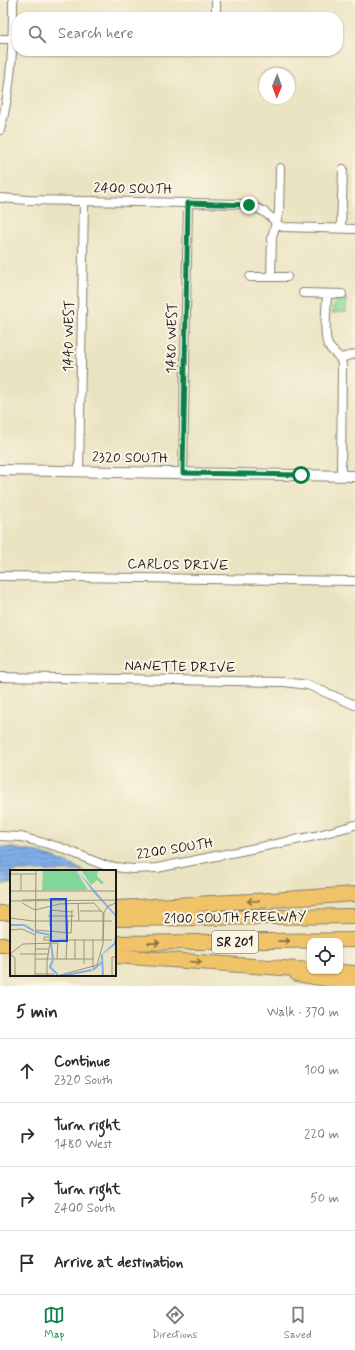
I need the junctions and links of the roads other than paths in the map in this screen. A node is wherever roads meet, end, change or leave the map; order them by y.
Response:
1 (13, 0) edge
2 (216, 0) edge
3 (14, 12) edge
4 (216, 12) edge
5 (0, 39) edge
6 (12, 39) edge
7 (13, 56) edge
8 (0, 130) edge
9 (280, 168) dead end
10 (343, 169) dead end
11 (0, 198) edge
12 (84, 201) junction
13 (188, 203) junction
14 (275, 223) junction
15 (342, 228) junction
16 (355, 229) edge
17 (250, 276) dead end
18 (271, 277) junction
19 (287, 277) dead end
20 (303, 293) dead end
21 (327, 294) junction
22 (342, 294) dead end
23 (355, 354) edge
24 (341, 358) junction
25 (0, 470) edge
26 (79, 471) junction
27 (183, 473) junction
28 (341, 476) junction
29 (355, 476) edge
30 (0, 576) edge
31 (355, 581) edge
32 (0, 677) edge
33 (355, 705) edge
34 (355, 825) edge
35 (0, 836) edge
36 (355, 894) edge
37 (116, 908) edge
38 (10, 912) edge
39 (0, 913) edge
40 (355, 916) edge
41 (116, 920) edge
42 (355, 940) edge
43 (116, 943) edge
44 (116, 956) edge
45 (251, 966) junction
46 (307, 970) edge
47 (343, 972) edge
48 (355, 973) edge
49 (355, 984) edge

1 - 3 street
2 - 4 street
5 - 6 street
7 - 8 street
9 - 14 street
10 - 15 street
11 - 12 street, 2400 SOUTH
12 - 13 street, 2400 SOUTH
12 - 26 street, 1440 WEST
13 - 14 street, 2400 SOUTH
13 - 27 street, 1480 WEST
14 - 15 street
14 - 18 street
15 - 16 street
17 - 18 street
18 - 19 street
20 - 21 street
21 - 22 street
21 - 24 street
23 - 24 street
24 - 28 street
25 - 26 street, 2320 SOUTH
26 - 27 street, 2320 SOUTH
27 - 28 street, 2320 SOUTH
28 - 29 street, 2320 SOUTH
30 - 31 street, CARLOS DRIVE
32 - 33 street, NANETTE DRIVE
34 - 35 street, 2200 SOUTH
36 -> 37 highway
38 - 39 highway
40 - 41 highway, 2100 SOUTH FREEWAY / SR 201
43 -> 42 highway, 2100 SOUTH FREEWAY / SR 201
44 -> 45 highway
45 - 46 highway
45 - 49 highway
47 - 48 highway

